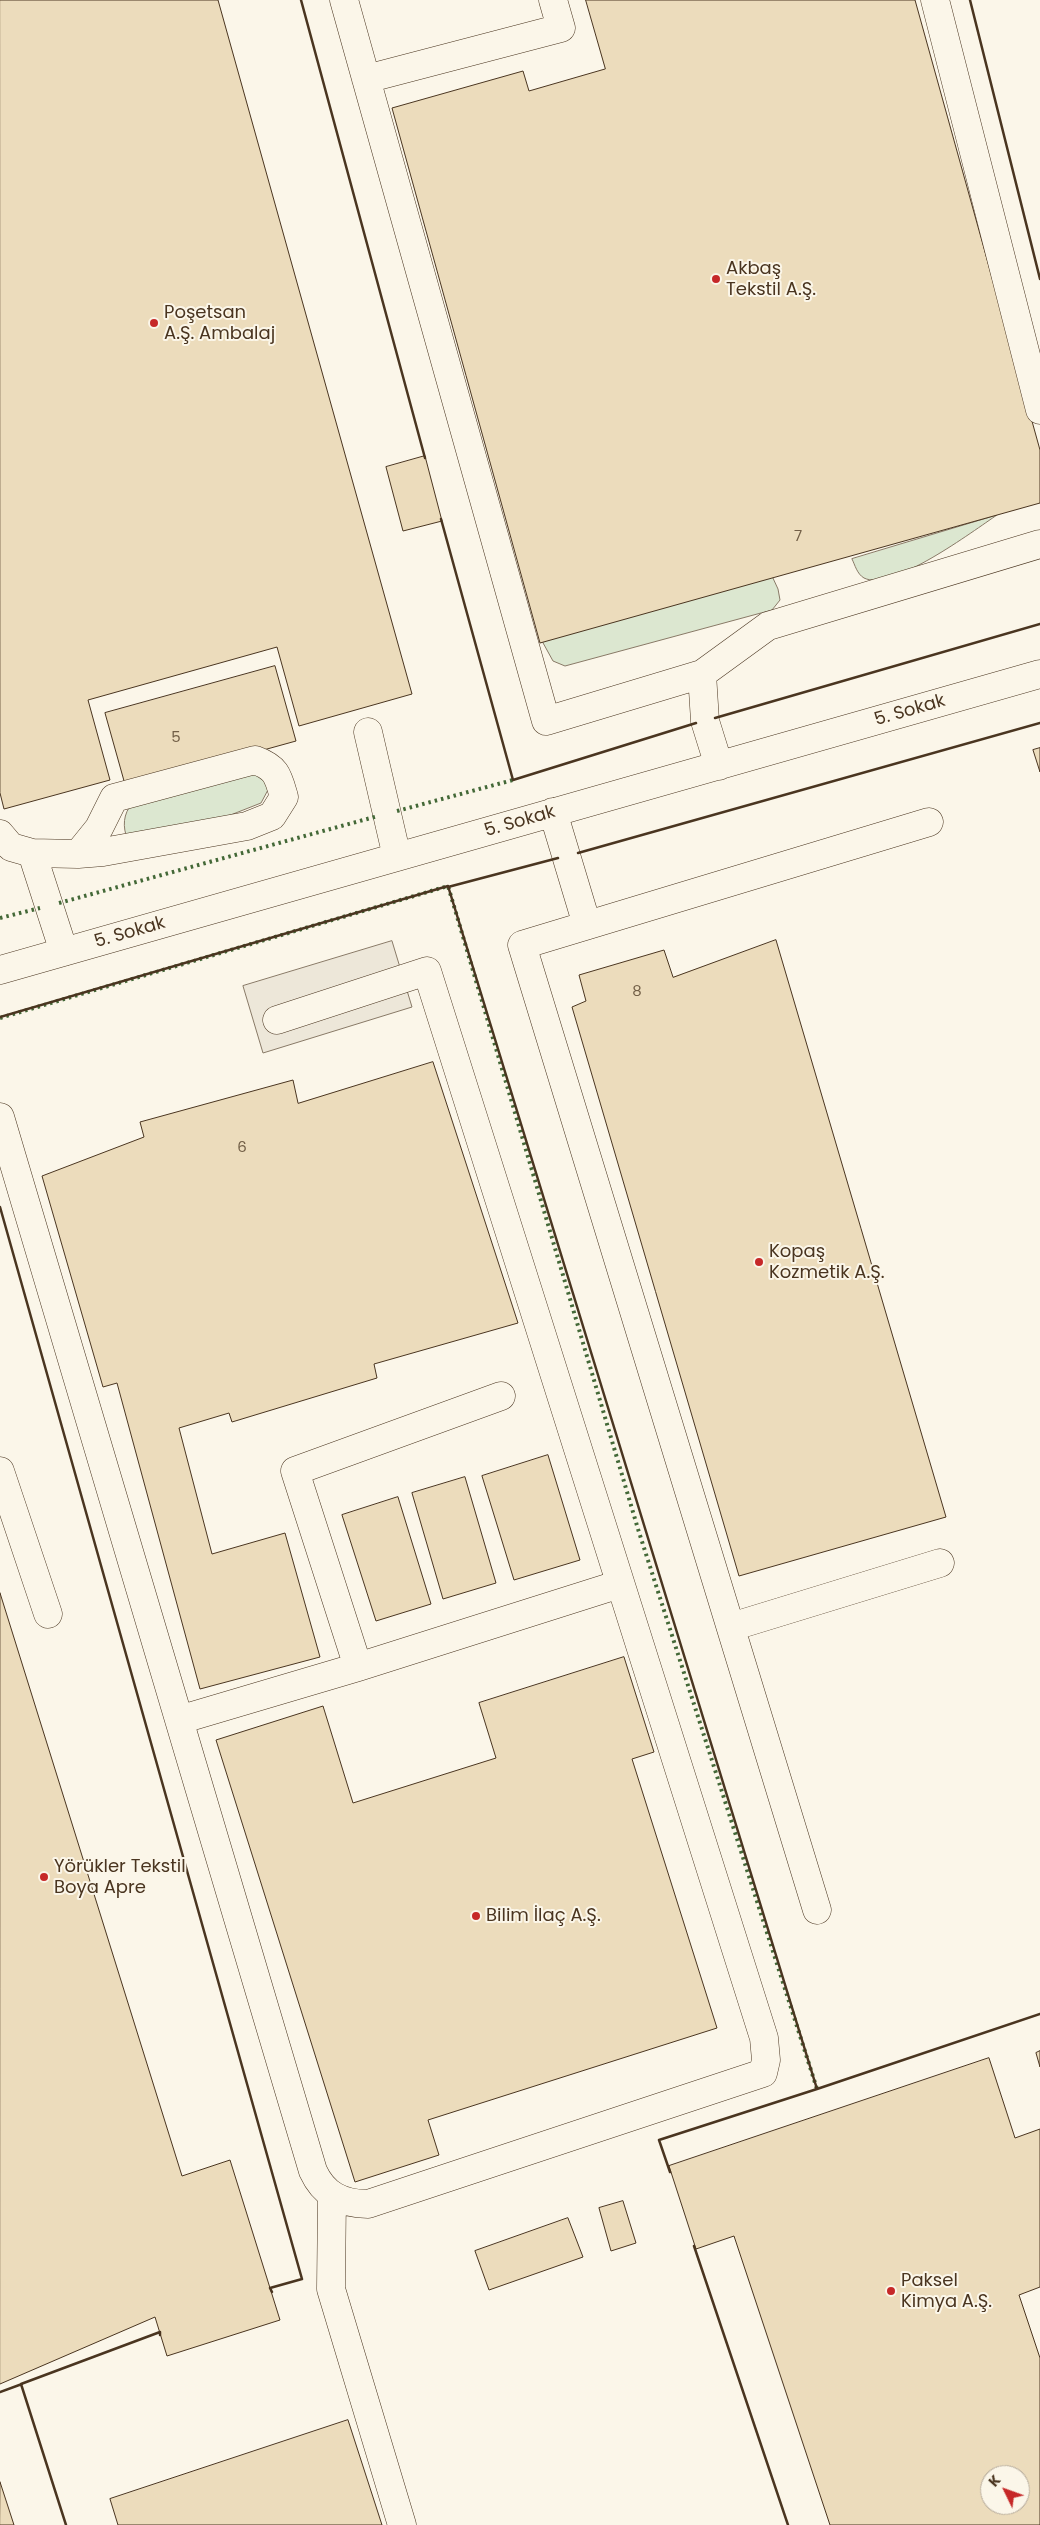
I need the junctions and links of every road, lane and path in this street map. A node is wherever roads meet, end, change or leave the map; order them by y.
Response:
1 (344, 0) edge
2 (554, 0) edge
3 (935, 0) edge
4 (366, 79) junction
5 (1040, 410) edge
6 (1040, 544) edge
7 (702, 674) junction
8 (1040, 674) edge
9 (368, 732) dead end
10 (719, 766) junction
11 (553, 812) junction
12 (929, 822) dead end
13 (0, 834) edge
14 (32, 853) junction
15 (78, 854) junction
16 (397, 857) junction
17 (587, 925) junction
18 (64, 952) junction
19 (0, 970) edge
20 (277, 1020) dead end
21 (0, 1117) edge
22 (500, 1396) dead end
23 (0, 1471) edge
24 (940, 1563) dead end
25 (620, 1584) junction
26 (48, 1614) dead end
27 (731, 1627) junction
28 (358, 1667) junction
29 (179, 1720) junction
30 (817, 1910) dead end
31 (332, 2195) junction
32 (402, 2525) edge

1 - 4 street
2 - 4 street
3 - 5 street
4 - 7 street
6 - 7 street
7 - 10 street
8 - 10 street, 5. Sokak
9 - 16 street
10 - 11 street, 5. Sokak
11 - 16 street, 5. Sokak
11 - 17 street
12 - 17 street
13 - 14 street
14 - 15 street
14 - 18 street
15 - 15 street
16 - 18 street, 5. Sokak
17 - 27 street
18 - 19 street, 5. Sokak
20 - 25 street
21 - 29 street
22 - 28 street
23 - 26 street
24 - 27 street
25 - 28 street
25 - 31 street
27 - 30 street
28 - 29 street
29 - 31 street
31 - 32 street

